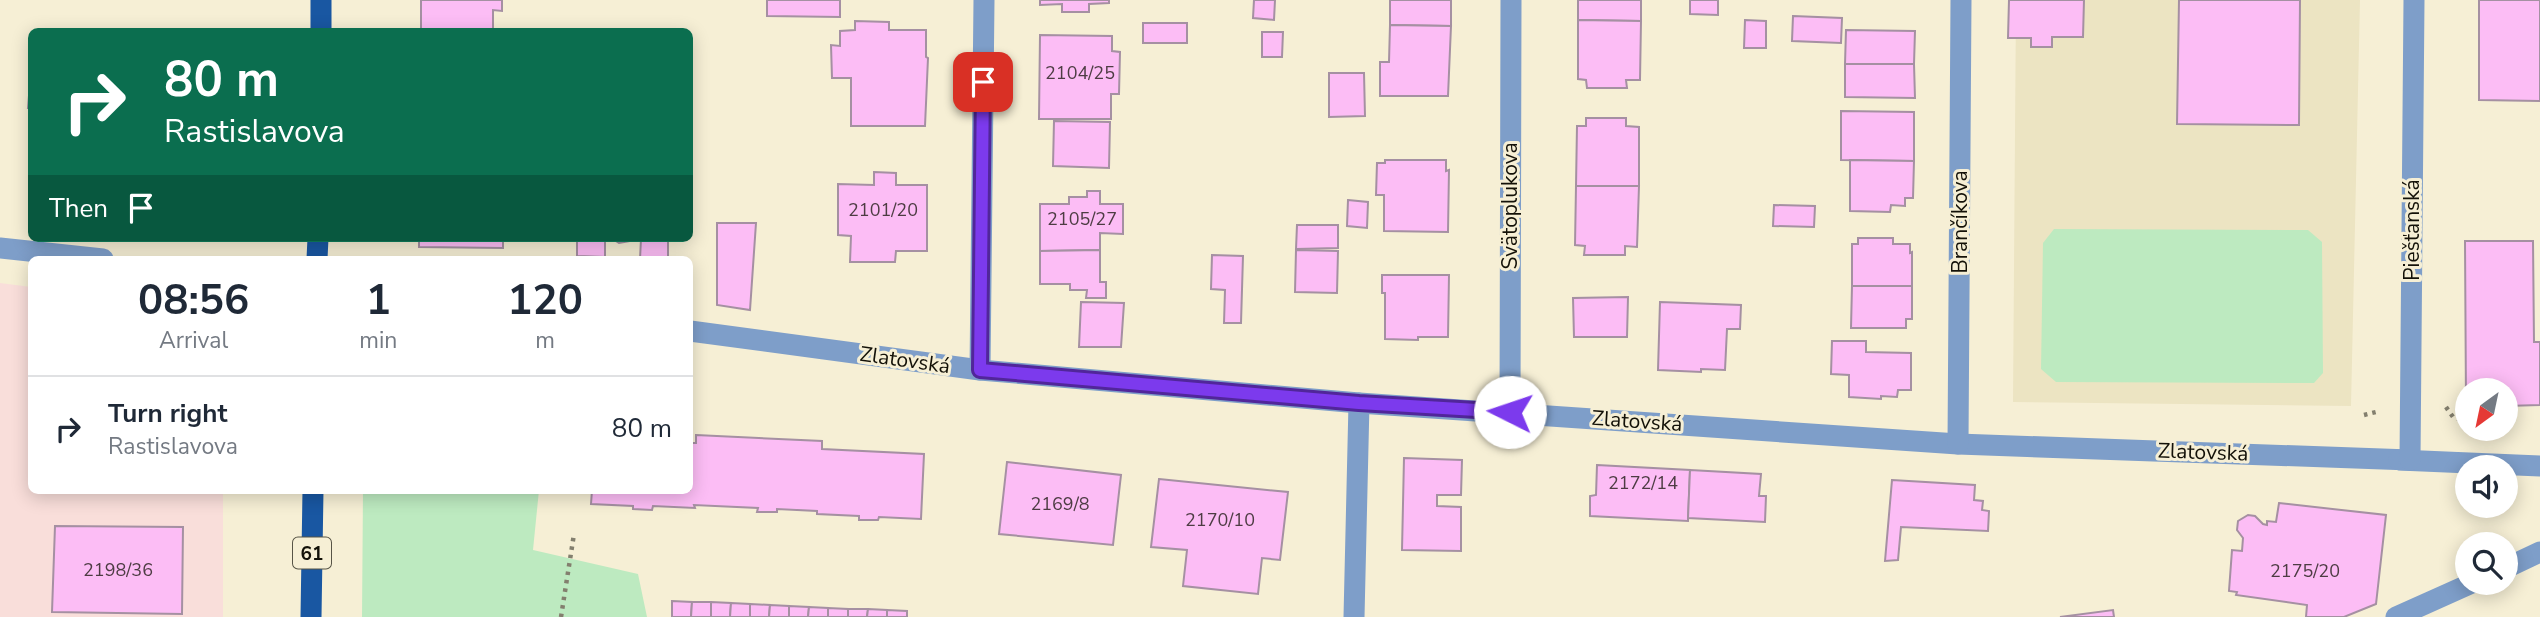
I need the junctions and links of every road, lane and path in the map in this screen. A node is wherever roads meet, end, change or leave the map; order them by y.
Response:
1 (321, 0) edge
2 (984, 0) edge
3 (1511, 0) edge
4 (1961, 0) edge
5 (2414, 0) edge
6 (321, 28) edge
7 (0, 248) edge
8 (75, 256) edge
9 (693, 331) edge
10 (980, 370) junction
11 (1359, 403) junction
12 (1510, 412) junction
13 (1958, 444) junction
14 (2410, 460) junction
15 (2540, 466) edge
16 (313, 494) edge
17 (574, 534) dead end
18 (2540, 552) edge
19 (2518, 562) edge
20 (2455, 591) edge
21 (311, 617) edge
22 (561, 617) edge
23 (1354, 617) edge
24 (2396, 617) edge

1 - 6 main road
2 - 10 street
3 - 12 street, Svätoplukova
4 - 13 street, Brančíkova
5 - 14 street, Piešťanská
7 - 8 street
9 - 10 street, Zlatovská
10 - 11 street, Zlatovská
11 - 12 street, Zlatovská
11 - 23 street
12 - 13 street, Zlatovská
13 - 14 street, Zlatovská
14 - 15 street
16 - 21 main road, 61
17 - 22 path
18 - 19 street
20 - 24 street

